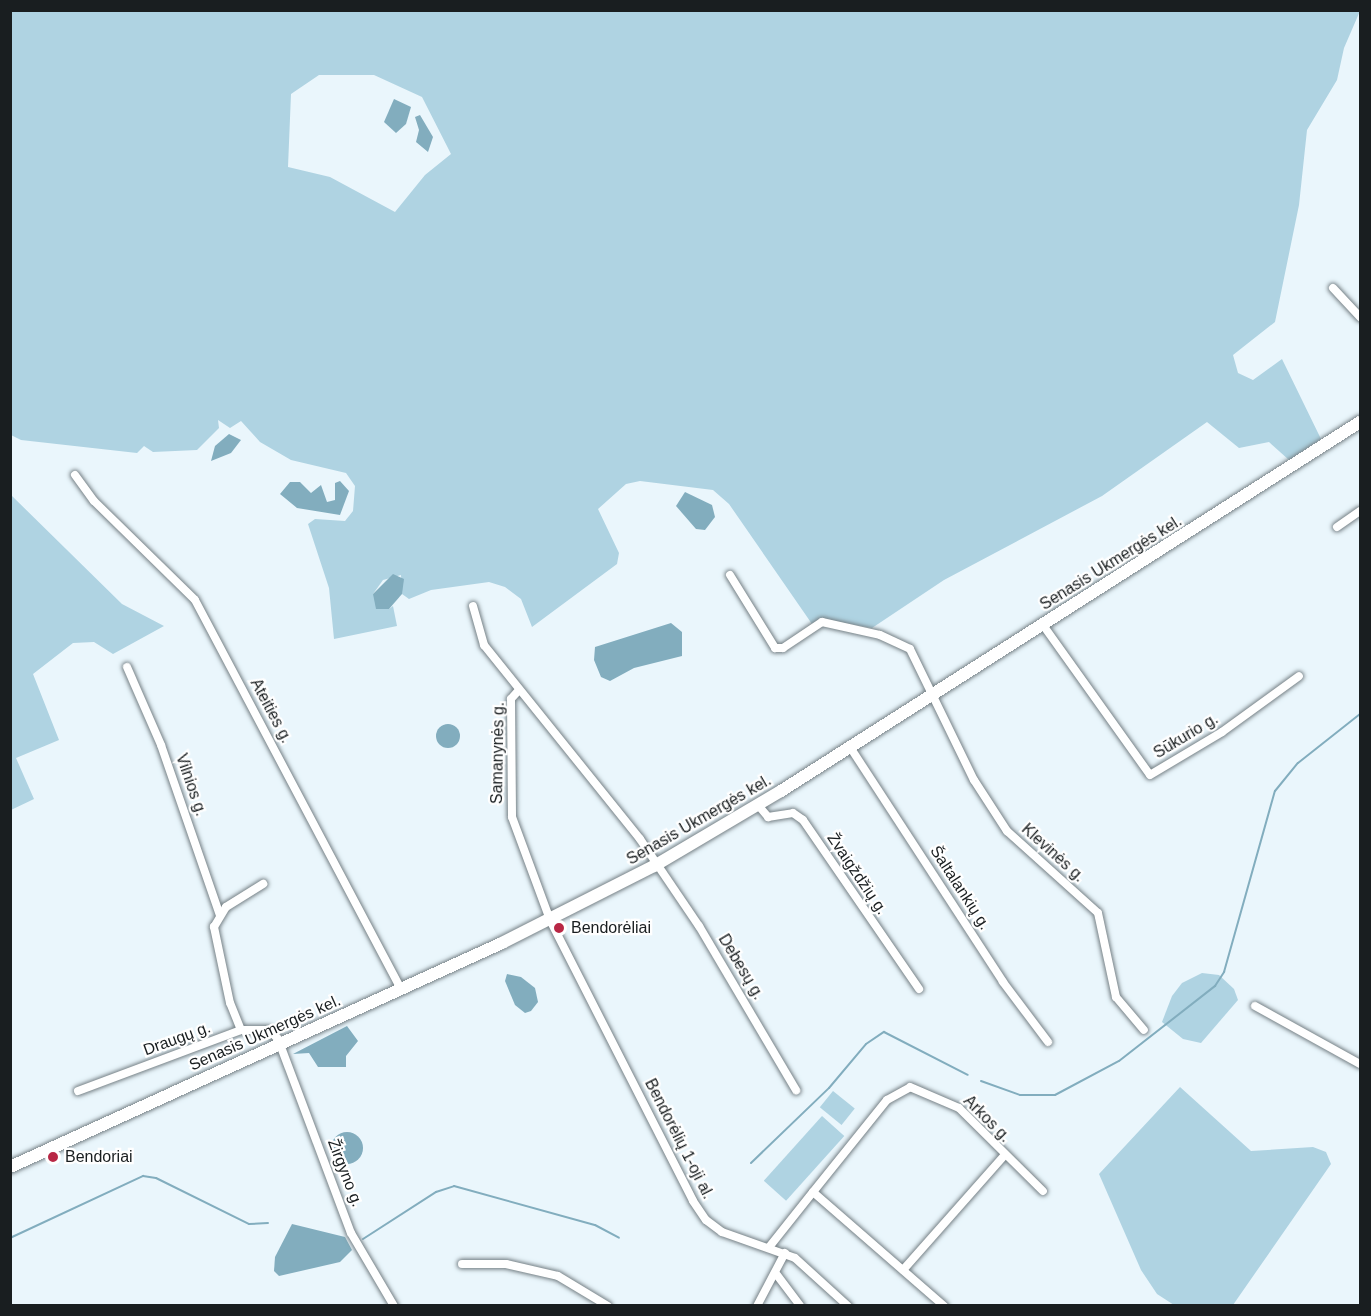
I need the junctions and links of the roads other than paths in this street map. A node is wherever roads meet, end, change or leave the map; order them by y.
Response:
1 (1333, 288) dead end
2 (1360, 318) edge
3 (1360, 422) edge
4 (75, 475) dead end
5 (1360, 511) edge
6 (1337, 527) dead end
7 (730, 575) dead end
8 (473, 606) dead end
9 (1043, 625) junction
10 (127, 667) dead end
11 (1299, 676) dead end
12 (519, 690) junction
13 (932, 696) junction
14 (850, 747) junction
15 (758, 805) junction
16 (654, 866) junction
17 (263, 884) dead end
18 (220, 915) junction
19 (549, 920) junction
20 (401, 989) junction
21 (919, 989) dead end
22 (1255, 1006) dead end
23 (241, 1030) junction
24 (1144, 1030) dead end
25 (1048, 1042) dead end
26 (279, 1045) junction
27 (1360, 1064) edge
28 (796, 1090) dead end
29 (78, 1091) dead end
30 (1003, 1157) junction
31 (10, 1167) edge
32 (1043, 1191) dead end
33 (813, 1192) junction
34 (770, 1246) junction
35 (785, 1253) junction
36 (462, 1264) dead end
37 (903, 1270) junction
38 (777, 1275) junction
39 (394, 1305) edge
40 (608, 1305) edge
41 (757, 1305) edge
42 (800, 1305) edge
43 (848, 1305) edge
44 (944, 1305) edge

1 - 2 street
3 - 9 main road, Senasis Ukmergės kel.
4 - 20 street, Ateities g.
5 - 6 street
7 - 13 street, Klevinės g.
8 - 12 street, Samanynės g.
9 - 11 street, Sūkurio g.
9 - 13 main road, Senasis Ukmergės kel.
10 - 18 street, Vilnios g.
12 - 16 street, Samanynės g.
12 - 19 street, Samanynės g.
13 - 14 main road, Senasis Ukmergės kel.
13 - 24 street, Klevinės g.
14 - 15 main road, Senasis Ukmergės kel.
14 - 25 street, Šaltalankių g.
15 - 16 main road, Senasis Ukmergės kel.
15 - 21 street, Žvaigždžių g.
16 - 19 main road, Senasis Ukmergės kel.
16 - 28 street, Debesų g.
17 - 18 street
18 - 23 street, Vilnios g.
19 - 20 main road, Senasis Ukmergės kel.
19 - 34 street, Bendorėlių 1-oji al.
20 - 26 main road, Senasis Ukmergės kel.
22 - 27 street
23 - 26 street, Draugų g.
23 - 29 street, Draugų g.
26 - 31 main road, Senasis Ukmergės kel.
26 - 39 street, Žirgyno g.
30 - 32 street
30 - 33 street, Arkos g.
30 - 37 street, Arkos g.
33 - 34 street, Arkos g.
33 - 37 street
34 - 35 street, Bendorėlių 1-oji al.
35 - 38 street
35 - 43 street, Bendorėlių 1-oji al.
36 - 40 street
37 - 44 street
38 - 41 street
38 - 42 street

